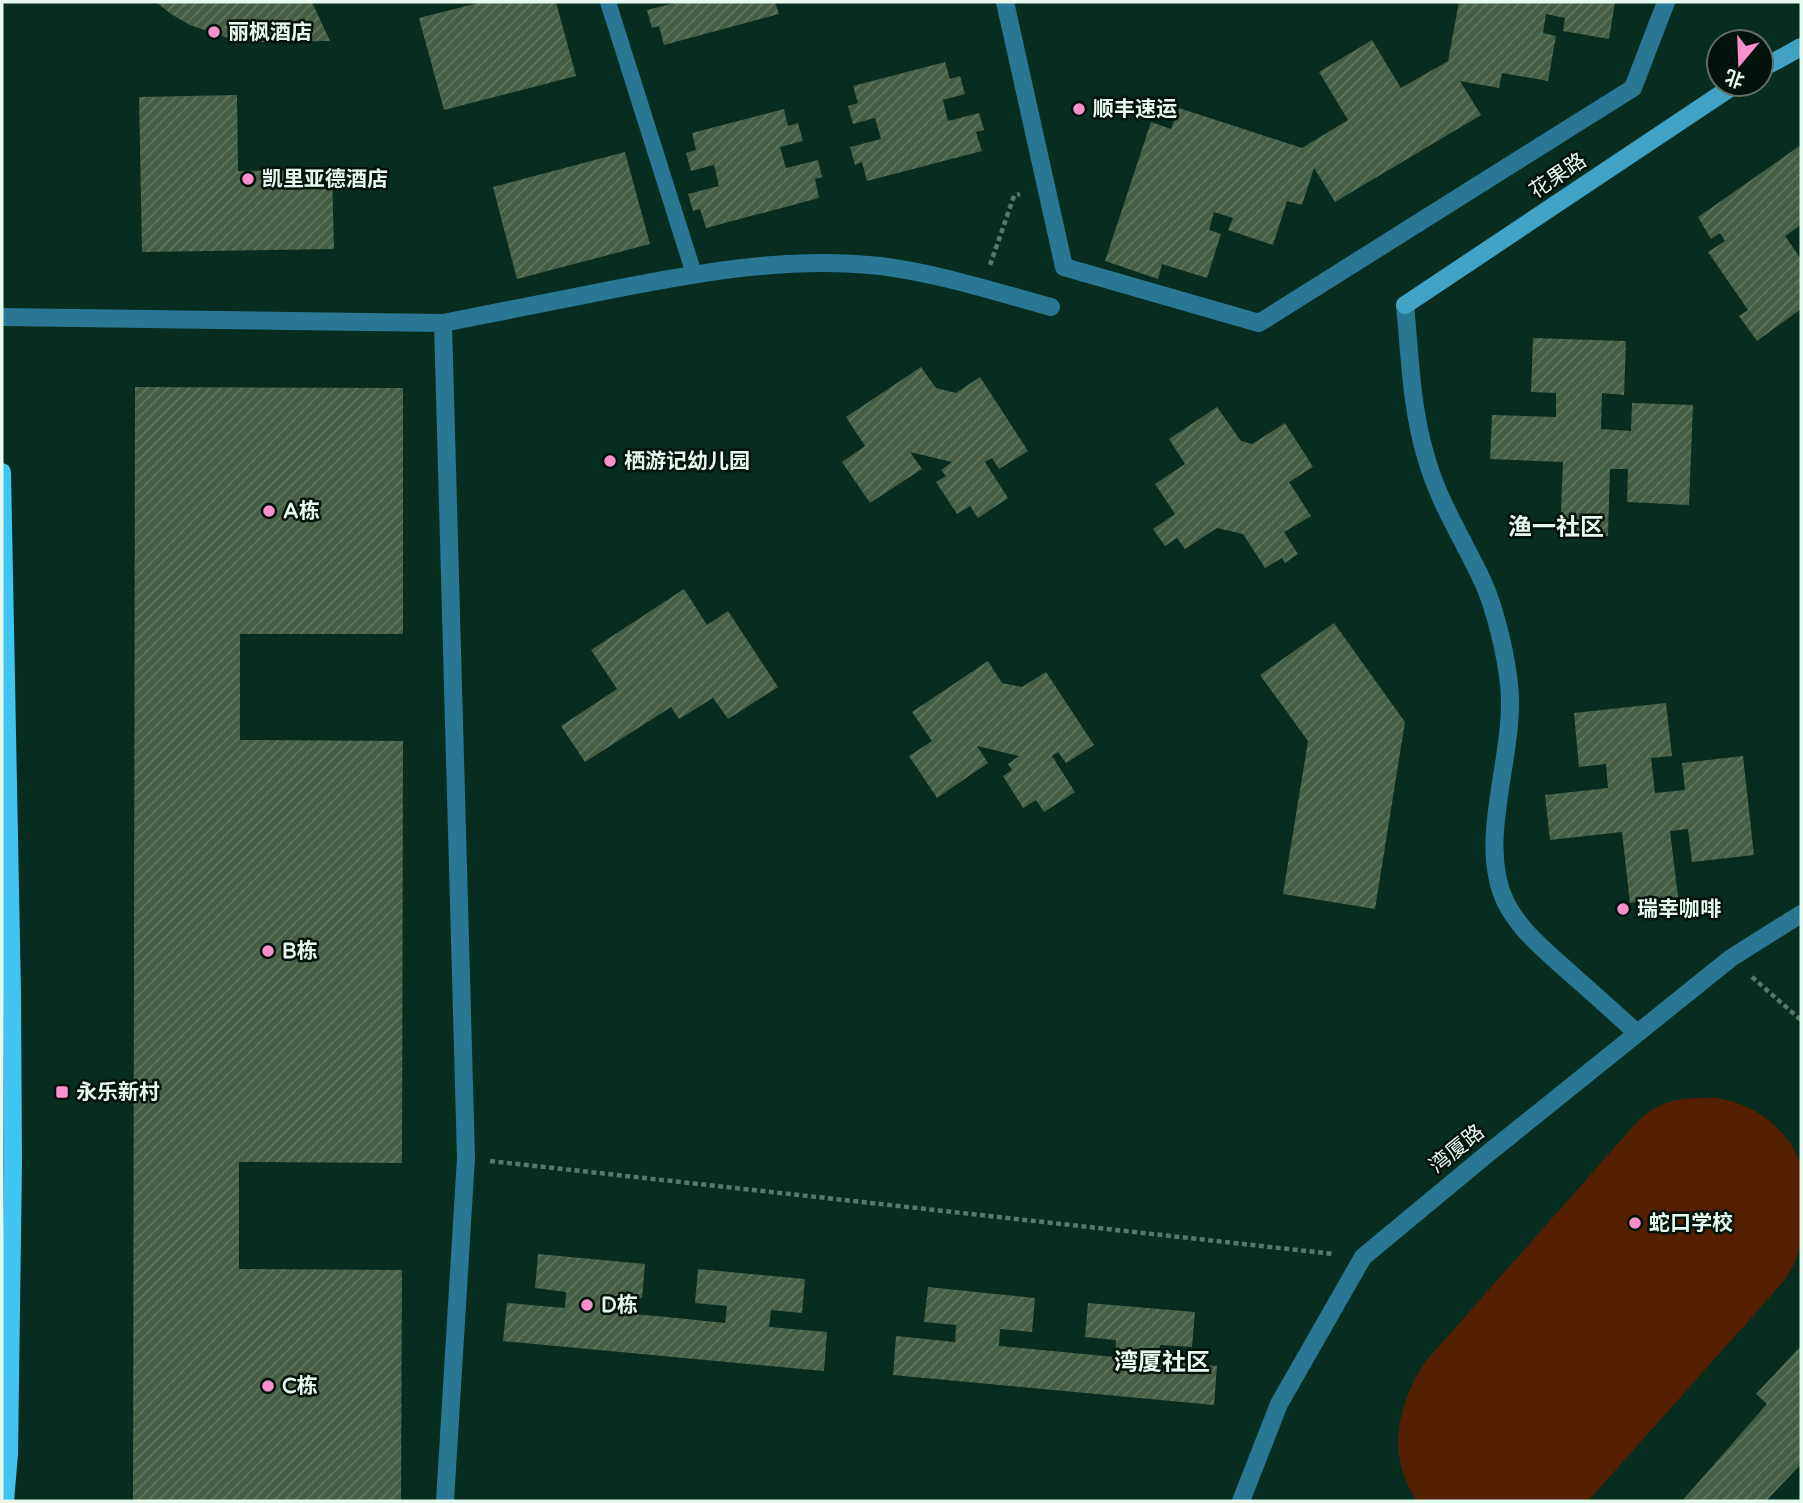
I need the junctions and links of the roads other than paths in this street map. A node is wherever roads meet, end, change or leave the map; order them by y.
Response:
1 (608, 2) edge
2 (1005, 2) edge
3 (1666, 2) edge
4 (1801, 47) edge
5 (1775, 61) edge
6 (1715, 98) edge
7 (694, 274) junction
8 (1051, 307) dead end
9 (2, 317) edge
10 (443, 323) junction
11 (2, 472) edge
12 (1801, 914) edge
13 (1637, 1033) junction
14 (5, 1501) edge
15 (445, 1501) edge
16 (1241, 1501) edge

1 - 7 lane
2 - 3 street
4 - 5 street
6 - 13 street, 花果路
7 - 8 street
7 - 10 street
9 - 10 street
10 - 15 street
11 - 14 main road
12 - 13 street, 湾厦路
13 - 16 street, 湾厦路

